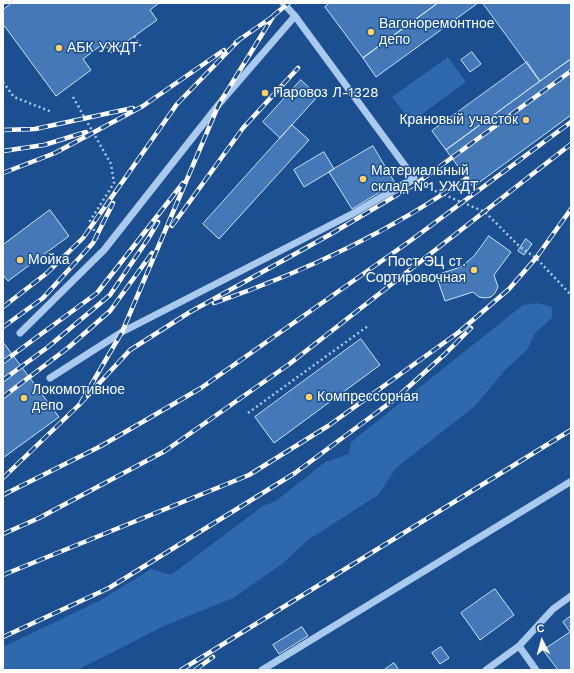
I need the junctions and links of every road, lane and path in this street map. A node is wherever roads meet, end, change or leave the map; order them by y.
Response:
1 (283, 3) edge
2 (295, 16) junction
3 (134, 36) dead end
4 (142, 48) dead end
5 (3, 82) edge
6 (73, 97) dead end
7 (52, 112) dead end
8 (417, 183) dead end
9 (104, 250) junction
10 (571, 295) edge
11 (368, 326) dead end
12 (20, 333) dead end
13 (50, 378) dead end
14 (248, 414) dead end
15 (570, 482) edge
16 (571, 596) edge
17 (519, 646) junction
18 (262, 670) edge
19 (486, 670) edge
20 (536, 670) edge

1 - 2 lane
2 - 9 lane
2 - 13 lane
3 - 4 path
5 - 7 path
6 - 9 path
8 - 10 path
9 - 12 lane
11 - 14 path
15 - 18 lane
16 - 17 lane
17 - 19 lane
17 - 20 lane

